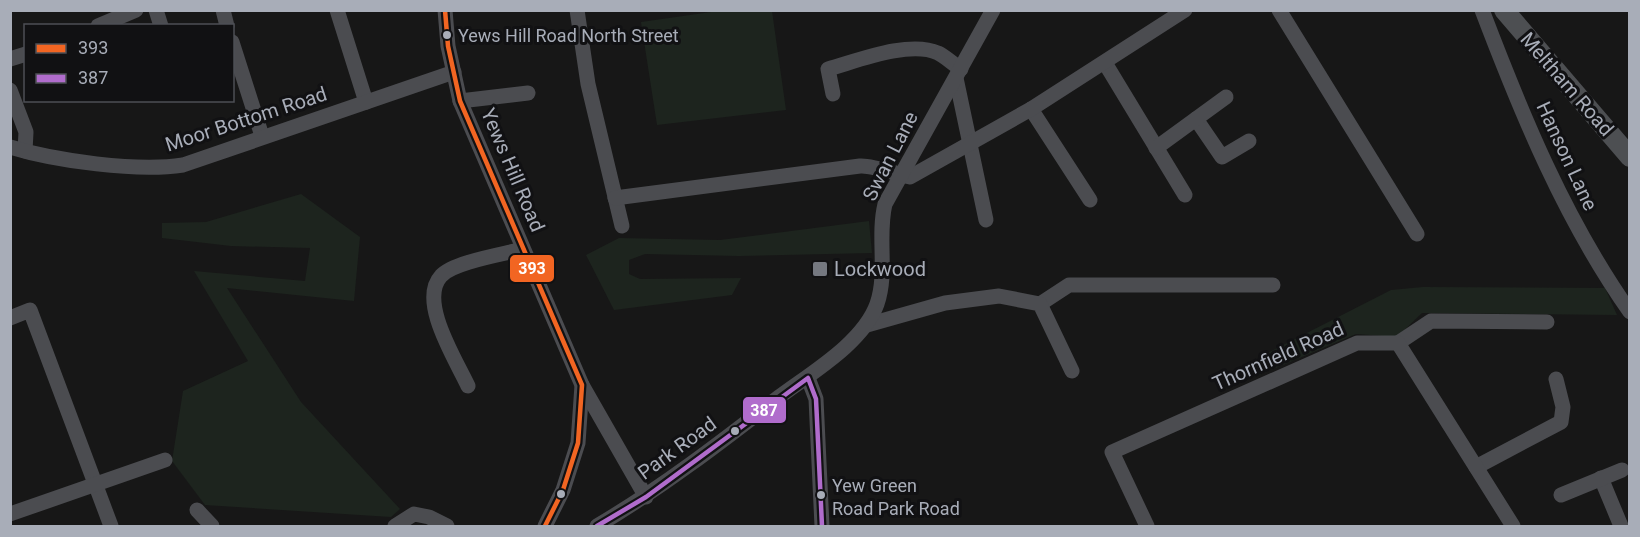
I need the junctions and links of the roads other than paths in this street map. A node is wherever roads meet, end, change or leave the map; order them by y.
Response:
1 (136, 10) edge
2 (336, 10) edge
3 (445, 10) edge
4 (577, 10) edge
5 (993, 10) edge
6 (1185, 10) edge
7 (1279, 10) edge
8 (1482, 10) edge
9 (1504, 10) edge
10 (103, 24) edge
11 (234, 48) edge
12 (1105, 63) junction
13 (454, 72) junction
14 (958, 73) junction
15 (10, 90) edge
16 (528, 93) dead end
17 (833, 94) dead end
18 (1226, 97) dead end
19 (460, 101) junction
20 (366, 102) junction
21 (1031, 109) junction
22 (1196, 119) junction
23 (262, 136) junction
24 (1249, 141) dead end
25 (969, 144) junction
26 (1156, 148) junction
27 (18, 149) edge
28 (1629, 157) edge
29 (901, 175) junction
30 (1185, 195) dead end
31 (615, 198) junction
32 (1090, 200) dead end
33 (986, 220) dead end
34 (622, 226) dead end
35 (1417, 234) dead end
36 (523, 249) junction
37 (1273, 285) dead end
38 (1040, 304) junction
39 (1629, 312) edge
40 (10, 318) edge
41 (1547, 322) dead end
42 (867, 325) junction
43 (1398, 343) junction
44 (1072, 371) dead end
45 (808, 378) junction
46 (1556, 379) dead end
47 (582, 385) junction
48 (468, 386) dead end
49 (165, 460) dead end
50 (1476, 467) junction
51 (1622, 470) dead end
52 (1601, 478) junction
53 (95, 484) junction
54 (1561, 495) dead end
55 (646, 497) junction
56 (197, 510) dead end
57 (10, 513) edge
58 (10, 519) edge
59 (13, 526) edge
60 (111, 526) edge
61 (212, 526) edge
62 (395, 526) edge
63 (447, 526) edge
64 (545, 526) edge
65 (597, 526) edge
66 (822, 526) edge
67 (1147, 526) edge
68 (1513, 526) edge
69 (1621, 526) edge

1 - 10 street
2 - 20 street
3 - 13 street, Yews Hill Road
4 - 31 street
5 - 14 street, Swan Lane
6 - 12 street
7 - 35 street
8 - 39 street, Hanson Lane
9 - 28 main road, Meltham Road
11 - 23 street
12 - 21 street
12 - 26 street
13 - 19 street, Yews Hill Road
13 - 20 street, Moor Bottom Road
14 - 17 street
14 - 25 street
14 - 29 street, Swan Lane
15 - 27 street
16 - 19 street, Yews Hill Road
18 - 22 street
19 - 36 street, Yews Hill Road
20 - 23 street, Moor Bottom Road
21 - 25 street
21 - 32 street
22 - 24 street
22 - 26 street
23 - 27 street, Moor Bottom Road
25 - 29 street
25 - 33 street
26 - 30 street
29 - 31 street
29 - 42 street, Swan Lane
31 - 34 street
36 - 47 street, Yews Hill Road
36 - 48 street
37 - 38 street
38 - 42 street
38 - 44 street
40 - 53 street
41 - 43 street
42 - 45 street, Swan Lane
43 - 50 street
43 - 67 street, Thornfield Road
45 - 55 street, Park Road
45 - 66 street
46 - 50 street
47 - 55 street
47 - 64 street, Yews Hill Road
49 - 53 street
50 - 68 street
51 - 52 street
52 - 54 street
52 - 69 street
53 - 57 street
53 - 60 street
55 - 65 street, Park Road
56 - 61 street
58 - 59 street
62 - 63 street

